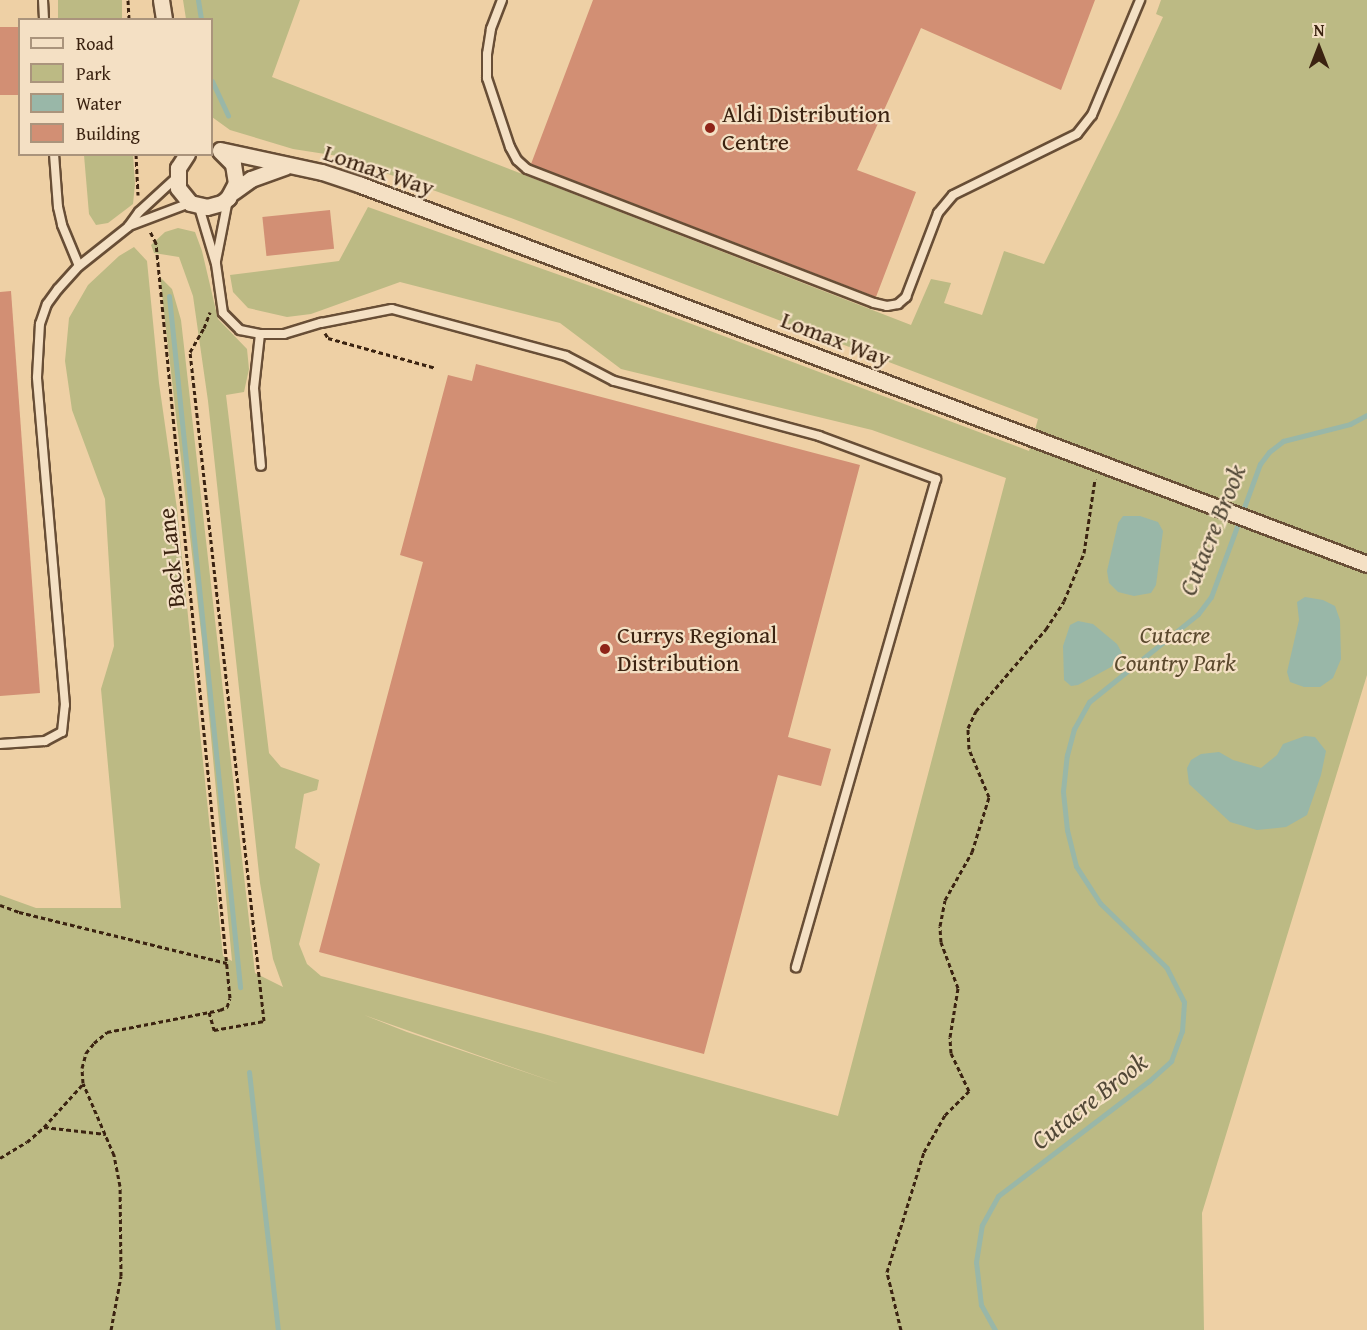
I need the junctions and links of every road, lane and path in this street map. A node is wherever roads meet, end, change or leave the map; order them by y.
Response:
1 (43, 0) edge
2 (128, 0) edge
3 (161, 0) edge
4 (502, 0) edge
5 (1140, 0) edge
6 (44, 18) edge
7 (129, 18) edge
8 (164, 18) edge
9 (216, 149) edge
10 (54, 156) edge
11 (136, 156) edge
12 (286, 166) junction
13 (177, 167) edge
14 (230, 195) junction
15 (194, 205) junction
16 (139, 212) junction
17 (144, 220) junction
18 (128, 227) junction
19 (216, 264) junction
20 (79, 266) junction
21 (213, 303) dead end
22 (321, 323) junction
23 (260, 334) junction
24 (436, 368) dead end
25 (261, 466) dead end
26 (1096, 473) dead end
27 (1367, 564) edge
28 (0, 744) edge
29 (0, 904) edge
30 (227, 963) junction
31 (796, 967) dead end
32 (209, 1012) junction
33 (83, 1083) junction
34 (44, 1127) junction
35 (106, 1134) junction
36 (0, 1158) edge
37 (111, 1330) edge
38 (901, 1330) edge

1 - 6 lane
2 - 7 path
3 - 8 street
4 - 5 lane
9 - 12 street, Lomax Way
9 - 14 street
10 - 20 lane
11 - 16 path
12 - 14 street, Lomax Way
12 - 27 street, Lomax Way
13 - 15 street
13 - 16 lane
14 - 15 street, Lomax Way
14 - 19 lane
15 - 17 lane
15 - 19 lane
16 - 18 lane
17 - 18 lane
17 - 30 path, Back Lane
18 - 20 lane
19 - 23 lane
20 - 28 lane
21 - 32 path
22 - 23 lane
22 - 24 path
22 - 31 lane
23 - 25 lane
26 - 38 path
29 - 30 path
30 - 32 path, Back Lane
32 - 33 path
33 - 34 path
33 - 35 path
34 - 35 path
34 - 36 path
35 - 37 path

